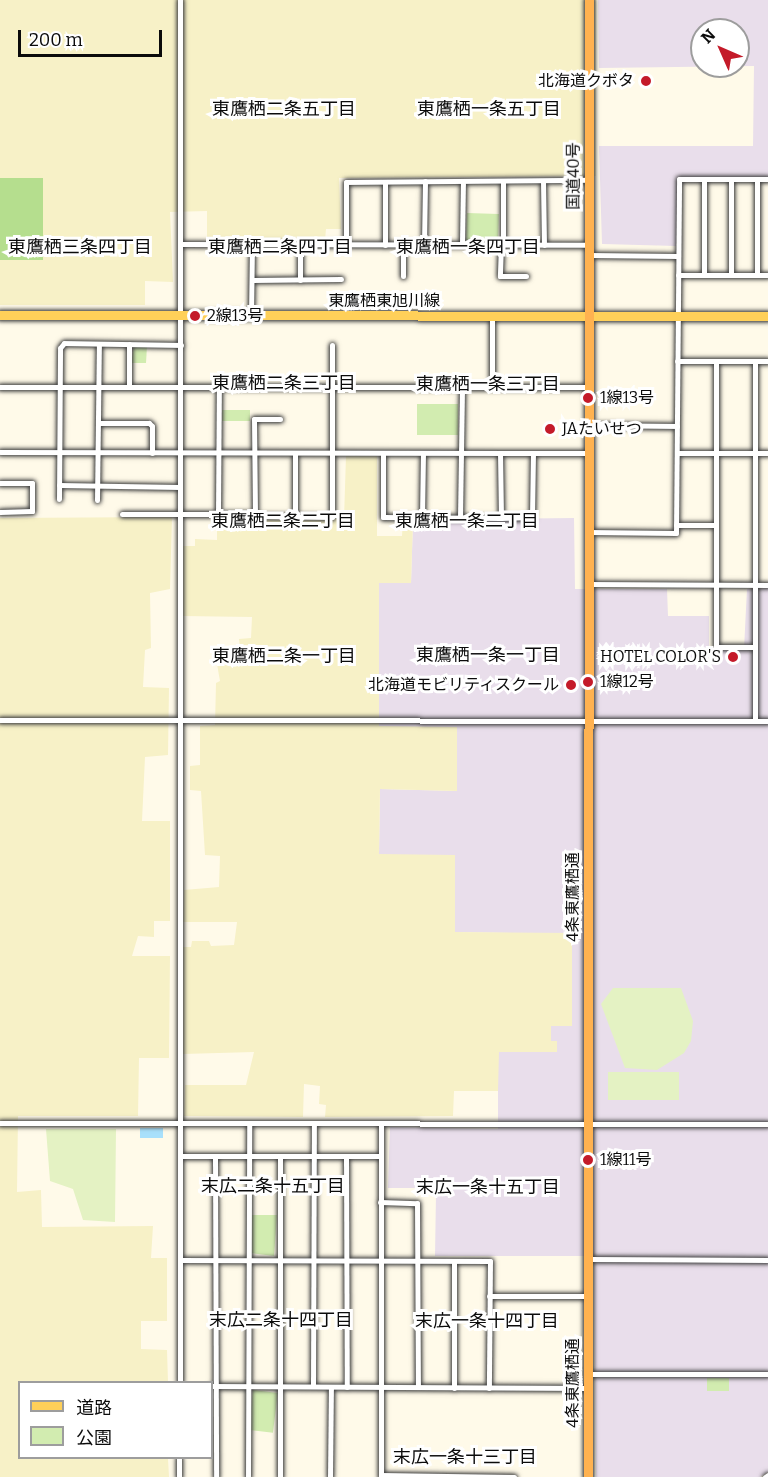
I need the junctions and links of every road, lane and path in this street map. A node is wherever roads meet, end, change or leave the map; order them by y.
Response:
1 (180, 0) edge
2 (589, 0) edge
3 (704, 179) junction
4 (731, 179) junction
5 (768, 179) edge
6 (589, 180) junction
7 (757, 180) junction
8 (425, 181) junction
9 (503, 181) junction
10 (543, 181) junction
11 (385, 182) junction
12 (463, 182) junction
13 (180, 244) junction
14 (462, 244) junction
15 (502, 244) junction
16 (252, 245) junction
17 (300, 245) junction
18 (346, 245) junction
19 (385, 245) junction
20 (403, 245) junction
21 (424, 245) junction
22 (544, 245) junction
23 (589, 245) junction
24 (589, 255) junction
25 (678, 256) junction
26 (678, 275) junction
27 (704, 275) junction
28 (730, 275) junction
29 (757, 275) junction
30 (768, 275) edge
31 (403, 276) dead end
32 (526, 276) dead end
33 (341, 279) dead end
34 (252, 280) junction
35 (300, 280) junction
36 (0, 315) edge
37 (492, 315) junction
38 (181, 316) junction
39 (251, 316) junction
40 (589, 316) junction
41 (677, 316) junction
42 (768, 316) edge
43 (99, 344) junction
44 (129, 344) junction
45 (181, 345) junction
46 (332, 345) dead end
47 (677, 361) junction
48 (716, 361) junction
49 (755, 361) junction
50 (768, 361) edge
51 (129, 386) junction
52 (0, 387) edge
53 (59, 387) junction
54 (98, 387) junction
55 (181, 387) junction
56 (219, 387) junction
57 (333, 387) junction
58 (462, 387) junction
59 (492, 387) junction
60 (589, 387) junction
61 (280, 419) dead end
62 (98, 423) junction
63 (589, 425) junction
64 (677, 426) junction
65 (0, 452) edge
66 (98, 452) junction
67 (181, 452) junction
68 (218, 452) junction
69 (332, 452) junction
70 (59, 453) junction
71 (152, 453) junction
72 (255, 453) junction
73 (295, 453) junction
74 (383, 453) junction
75 (423, 453) junction
76 (462, 453) junction
77 (500, 453) junction
78 (533, 453) junction
79 (589, 453) junction
80 (676, 453) junction
81 (716, 453) junction
82 (755, 453) junction
83 (768, 453) edge
84 (0, 483) edge
85 (59, 485) junction
86 (97, 486) junction
87 (180, 487) junction
88 (59, 499) dead end
89 (97, 500) dead end
90 (0, 512) edge
91 (122, 514) dead end
92 (180, 514) junction
93 (218, 514) junction
94 (255, 514) junction
95 (295, 517) junction
96 (422, 517) junction
97 (460, 517) junction
98 (501, 518) junction
99 (676, 525) junction
100 (716, 525) junction
101 (588, 532) junction
102 (588, 584) junction
103 (716, 585) junction
104 (755, 585) junction
105 (768, 585) edge
106 (755, 646) junction
107 (0, 720) edge
108 (180, 720) junction
109 (588, 720) junction
110 (755, 721) junction
111 (768, 721) edge
112 (0, 1123) edge
113 (180, 1123) junction
114 (249, 1123) junction
115 (314, 1123) junction
116 (381, 1123) junction
117 (589, 1124) junction
118 (768, 1124) edge
119 (180, 1156) junction
120 (215, 1156) junction
121 (248, 1156) junction
122 (280, 1156) junction
123 (314, 1156) junction
124 (346, 1156) junction
125 (381, 1156) junction
126 (381, 1202) junction
127 (216, 1259) junction
128 (588, 1259) junction
129 (180, 1260) junction
130 (248, 1260) junction
131 (280, 1260) junction
132 (314, 1260) junction
133 (346, 1260) junction
134 (381, 1260) junction
135 (419, 1260) junction
136 (768, 1260) edge
137 (454, 1261) junction
138 (489, 1296) junction
139 (588, 1296) junction
140 (588, 1374) junction
141 (768, 1374) edge
142 (180, 1381) edge
143 (214, 1386) edge
144 (248, 1386) junction
145 (280, 1386) junction
146 (313, 1386) junction
147 (380, 1386) junction
148 (331, 1387) junction
149 (347, 1387) junction
150 (418, 1387) junction
151 (454, 1388) junction
152 (489, 1388) junction
153 (588, 1388) junction
154 (179, 1459) edge
155 (381, 1476) edge
156 (179, 1477) edge
157 (216, 1477) edge
158 (248, 1477) edge
159 (280, 1477) edge
160 (330, 1477) edge
161 (514, 1477) edge
162 (588, 1477) edge

1 - 13 street
2 - 6 highway, 国道40号
3 - 4 street
3 - 25 street
3 - 27 street
4 - 7 street
4 - 28 street
5 - 7 street
6 - 10 street
6 - 23 highway, 国道40号
7 - 29 street
8 - 11 street
8 - 12 street
8 - 21 street
9 - 10 street
9 - 12 street
9 - 15 street
10 - 22 street
11 - 18 street
11 - 19 street
12 - 14 street
13 - 16 street
13 - 38 street
14 - 15 street
14 - 21 street
15 - 22 street
15 - 32 street
16 - 17 street
16 - 34 street
17 - 18 street
17 - 35 street
18 - 19 street
19 - 20 street
20 - 21 street
20 - 31 street
22 - 23 street
23 - 24 highway, 国道40号
24 - 25 street
24 - 40 highway, 国道40号
25 - 26 street
26 - 27 street
26 - 41 street
27 - 28 street
28 - 29 street
29 - 30 street
33 - 35 street
34 - 35 street
34 - 39 street
36 - 38 main road, 東鷹栖東旭川線
37 - 39 main road, 東鷹栖東旭川線
37 - 40 main road, 東鷹栖東旭川線
37 - 59 street
38 - 39 main road, 東鷹栖東旭川線
38 - 45 street
40 - 41 main road, 東鷹栖東旭川線
40 - 60 highway, 4条東鷹栖通
41 - 42 main road, 東鷹栖東旭川線
41 - 47 street
43 - 44 street
43 - 53 street
43 - 54 street
44 - 45 street
44 - 51 street
45 - 55 street
46 - 57 street
47 - 48 street
47 - 64 street
48 - 49 street
48 - 81 street
49 - 50 street
49 - 82 street
51 - 54 street
51 - 55 street
52 - 53 street
53 - 54 street
53 - 70 street
54 - 62 street
55 - 56 street
55 - 67 street
56 - 57 street
56 - 68 street
57 - 58 street
57 - 69 street
58 - 59 street
58 - 76 street
59 - 60 street
60 - 63 highway, 4条東鷹栖通
61 - 72 street
62 - 66 street
62 - 71 street
63 - 64 street
63 - 79 highway, 4条東鷹栖通
64 - 80 street
65 - 70 street
66 - 70 street
66 - 71 street
66 - 86 street
67 - 68 street
67 - 71 street
67 - 87 street
68 - 72 street
68 - 93 street
69 - 73 street
69 - 74 street
69 - 95 street
70 - 85 street
72 - 73 street
72 - 94 street
73 - 95 street
74 - 75 street
74 - 96 street
75 - 76 street
75 - 96 street
76 - 77 street
76 - 97 street
77 - 78 street
77 - 98 street
78 - 79 street
78 - 98 street
79 - 101 highway, 4条東鷹栖通
80 - 81 street
80 - 99 street
81 - 82 street
81 - 100 street
82 - 83 street
82 - 104 street
84 - 90 street
85 - 86 street
85 - 88 street
86 - 87 street
86 - 89 street
87 - 92 street
91 - 92 street
92 - 93 street
92 - 108 street
93 - 94 street
94 - 95 street
96 - 97 street
97 - 98 street
99 - 100 street
99 - 101 street
100 - 103 street
101 - 102 highway, 4条東鷹栖通
102 - 103 street
102 - 109 highway, 4条東鷹栖通
103 - 104 street
103 - 106 street
104 - 105 street
104 - 106 street
106 - 110 street
107 - 108 street
108 - 109 street
108 - 113 street
109 - 110 street
109 - 117 highway, 4条東鷹栖通
110 - 111 street
112 - 113 street
113 - 114 street
113 - 119 street
114 - 115 street
114 - 121 street
115 - 116 street
115 - 123 street
116 - 117 street
116 - 125 street
117 - 118 street
117 - 128 highway, 4条東鷹栖通
119 - 120 street
119 - 129 street
120 - 121 street
120 - 127 street
121 - 122 street
121 - 130 street
122 - 123 street
122 - 131 street
123 - 124 street
123 - 132 street
124 - 125 street
124 - 133 street
125 - 126 street
126 - 134 street
126 - 135 street
127 - 129 street
127 - 130 street
127 - 143 street
128 - 136 street
128 - 139 highway, 4条東鷹栖通
129 - 142 street
130 - 131 street
130 - 144 street
131 - 132 street
131 - 145 street
132 - 133 street
132 - 146 street
133 - 134 street
133 - 149 street
134 - 135 street
134 - 147 street
135 - 137 street
135 - 150 street
137 - 138 street
137 - 151 street
138 - 139 street
138 - 152 street
139 - 140 highway, 4条東鷹栖通
140 - 141 street
140 - 153 highway, 4条東鷹栖通
143 - 144 street
143 - 157 street
144 - 145 street
144 - 158 street
145 - 146 street
145 - 159 street
146 - 148 street
147 - 149 street
147 - 150 street
147 - 155 street
148 - 149 street
148 - 160 street
150 - 151 street
151 - 152 street
152 - 153 street
153 - 162 highway, 4条東鷹栖通
154 - 156 street
155 - 161 street

